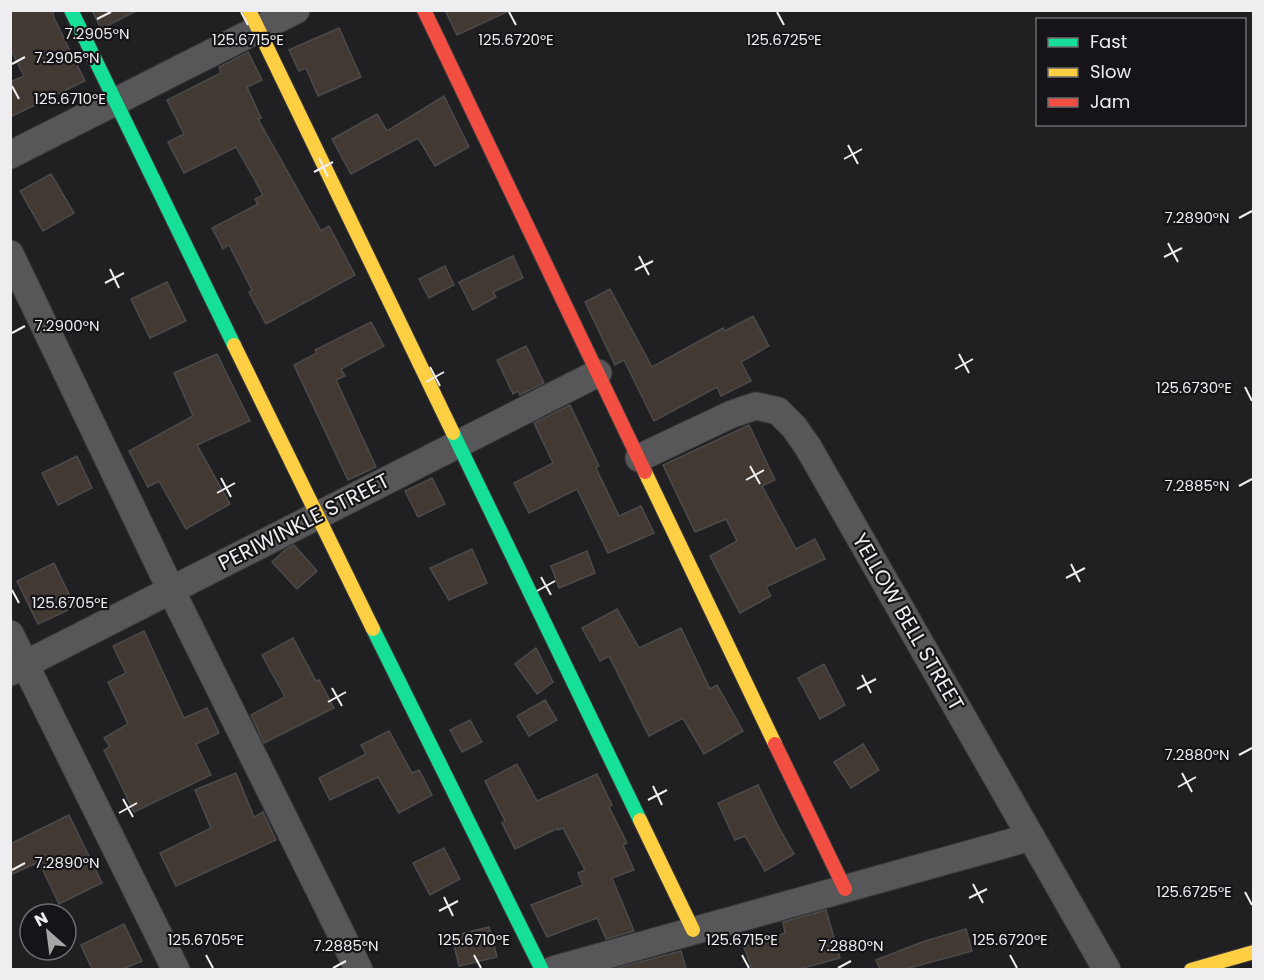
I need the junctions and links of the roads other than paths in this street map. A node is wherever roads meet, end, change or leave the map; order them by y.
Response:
1 (71, 10) edge
2 (296, 10) edge
3 (424, 10) edge
4 (253, 20) edge
5 (115, 102) junction
6 (10, 155) edge
7 (10, 254) edge
8 (598, 373) junction
9 (458, 444) junction
10 (639, 458) junction
11 (317, 516) junction
12 (171, 590) junction
13 (10, 634) edge
14 (18, 669) edge
15 (1031, 837) junction
16 (845, 889) junction
17 (693, 930) junction
18 (1254, 952) edge
19 (176, 969) edge
20 (359, 969) edge
21 (542, 969) edge
22 (553, 969) edge
23 (1107, 969) edge
24 (1191, 969) edge

1 - 5 street
2 - 4 street
3 - 8 street
4 - 5 street
4 - 9 street
5 - 6 street
5 - 11 street
7 - 12 street
8 - 9 street, PERIWINKLE STREET
8 - 10 street
9 - 11 street, PERIWINKLE STREET
9 - 17 street
10 - 15 street, YELLOW BELL STREET
10 - 16 street
11 - 12 street, PERIWINKLE STREET
11 - 21 street
12 - 14 street, PERIWINKLE STREET
12 - 20 street
13 - 14 street
14 - 19 street
15 - 16 street
15 - 23 street, YELLOW BELL STREET
16 - 17 street
17 - 22 street
18 - 24 street

